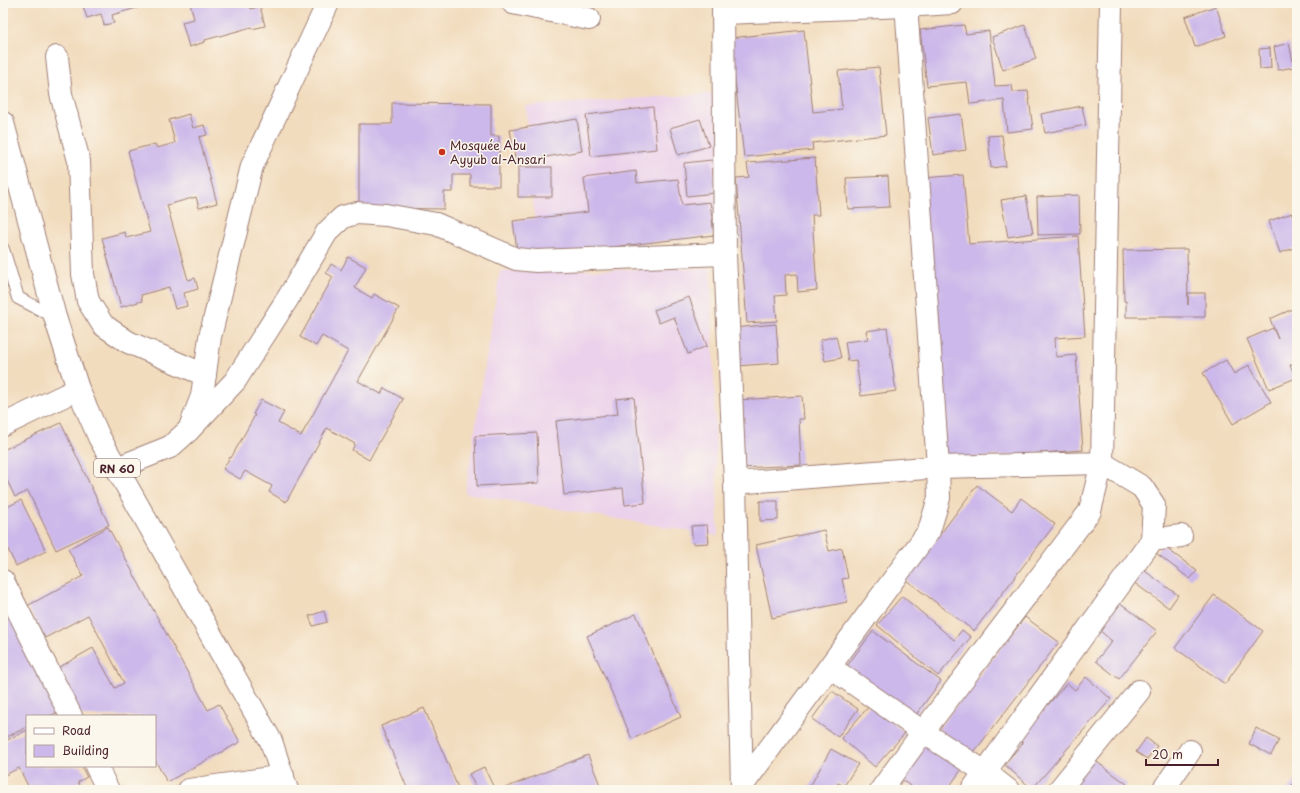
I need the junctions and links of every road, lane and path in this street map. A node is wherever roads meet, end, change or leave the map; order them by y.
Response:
1 (328, 3) edge
2 (513, 3) edge
3 (952, 3) edge
4 (1111, 3) edge
5 (906, 5) edge
6 (724, 8) edge
7 (589, 19) dead end
8 (57, 57) dead end
9 (3, 124) edge
10 (14, 163) junction
11 (3, 184) edge
12 (3, 249) edge
13 (725, 254) junction
14 (55, 317) junction
15 (204, 375) junction
16 (78, 389) junction
17 (3, 425) edge
18 (189, 430) junction
19 (1102, 463) junction
20 (938, 467) junction
21 (117, 468) junction
22 (735, 483) junction
23 (1181, 536) dead end
24 (1152, 540) junction
25 (3, 581) edge
26 (830, 667) junction
27 (1139, 691) dead end
28 (70, 715) edge
29 (923, 732) junction
30 (1190, 751) dead end
31 (96, 767) edge
32 (985, 772) junction
33 (285, 783) edge
34 (742, 788) edge
35 (108, 790) edge
36 (189, 790) edge
37 (881, 790) edge
38 (972, 790) edge
39 (1008, 790) edge
40 (1059, 790) edge
41 (1163, 790) edge

1 - 15 street
2 - 7 street
3 - 5 street
4 - 19 street
5 - 6 street
5 - 20 street
6 - 13 street
8 - 15 street
9 - 10 street, RN 60
10 - 11 lane
10 - 14 street, RN 60
12 - 14 lane
13 - 18 street
13 - 22 street
14 - 16 street, RN 60
15 - 18 street
16 - 17 street
16 - 21 street, RN 60
18 - 21 street
19 - 20 street
19 - 24 street
19 - 29 street
20 - 22 street
20 - 26 street
21 - 33 street, RN 60
22 - 34 street
23 - 24 street
24 - 32 street
25 - 28 street
26 - 29 street
26 - 34 street
27 - 40 street
29 - 32 street
29 - 37 street
30 - 41 street
31 - 35 street
32 - 38 street
32 - 39 street
33 - 36 street

